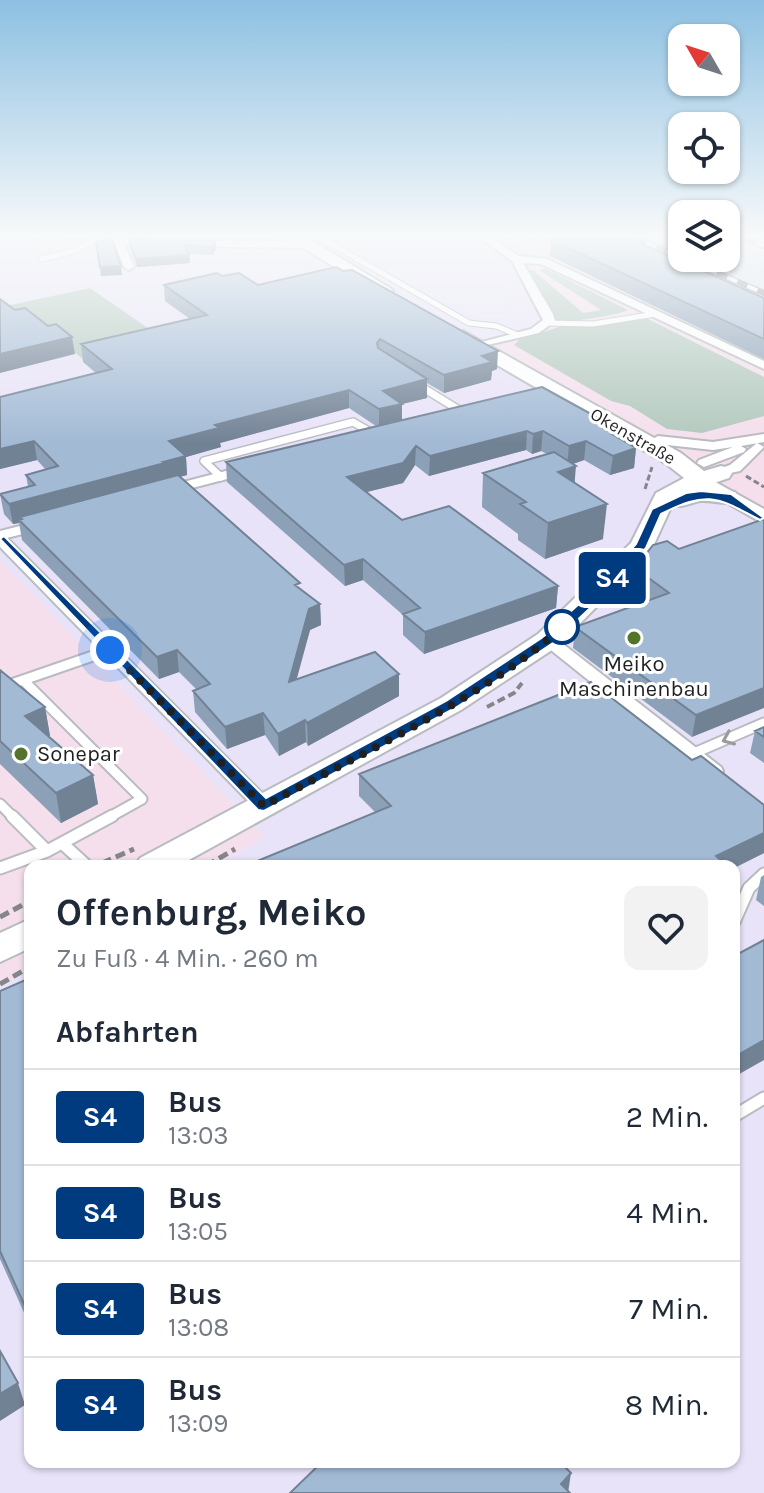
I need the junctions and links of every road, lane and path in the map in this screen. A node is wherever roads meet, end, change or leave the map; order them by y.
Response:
1 (411, 304) edge
2 (432, 304) edge
3 (542, 304) edge
4 (633, 304) edge
5 (655, 314) junction
6 (547, 323) junction
7 (518, 335) junction
8 (478, 346) junction
9 (764, 365) edge
10 (405, 377) edge
11 (482, 412) edge
12 (467, 415) junction
13 (452, 419) edge
14 (392, 433) edge
15 (377, 436) junction
16 (764, 439) edge
17 (652, 441) junction
18 (353, 442) edge
19 (266, 464) edge
20 (704, 471) junction
21 (657, 476) junction
22 (221, 477) junction
23 (148, 496) edge
24 (727, 497) junction
25 (764, 499) edge
26 (648, 507) junction
27 (764, 518) edge
28 (60, 519) edge
29 (0, 537) edge
30 (548, 640) junction
31 (110, 650) junction
32 (23, 680) junction
33 (0, 688) edge
34 (764, 723) edge
35 (692, 754) junction
36 (728, 782) edge
37 (0, 804) edge
38 (264, 806) junction
39 (62, 843) junction
40 (47, 851) junction
41 (80, 860) edge
42 (163, 860) edge
43 (0, 868) edge
44 (764, 874) edge
45 (24, 904) edge
46 (740, 909) edge
47 (0, 917) edge
48 (24, 935) edge
49 (0, 949) edge
50 (24, 970) edge
51 (0, 984) edge
52 (764, 1098) edge
53 (740, 1112) edge

1 - 8 main road, Okenstraße
2 - 7 lane
3 - 6 street
4 - 5 street
5 - 6 lane
5 - 9 street
6 - 7 street
7 - 8 street
8 - 17 main road, Okenstraße
10 - 12 lane
11 - 12 street
12 - 13 street
14 - 15 street
15 - 18 street
15 - 22 lane
16 - 17 street
16 - 20 street
17 - 20 main road, Okenstraße
17 - 21 main road
19 - 22 street
20 - 21 main road
20 - 24 main road, Okenstraße
20 - 25 main road, Okenstraße
20 - 26 main road
21 - 26 path
21 - 26 main road
22 - 23 street
24 - 26 main road
24 - 27 main road, Okenstraße
26 - 30 main road
28 - 29 street
29 - 31 street
30 - 35 street
30 - 38 main road
31 - 32 lane
31 - 38 street
32 - 33 lane
32 - 39 lane
34 -> 35 lane
35 - 36 street
37 - 40 lane
38 - 42 main road
39 - 40 lane
39 - 41 lane
40 - 43 lane
44 - 46 lane
45 - 47 path
48 - 49 main road
50 - 51 path
52 - 53 lane

